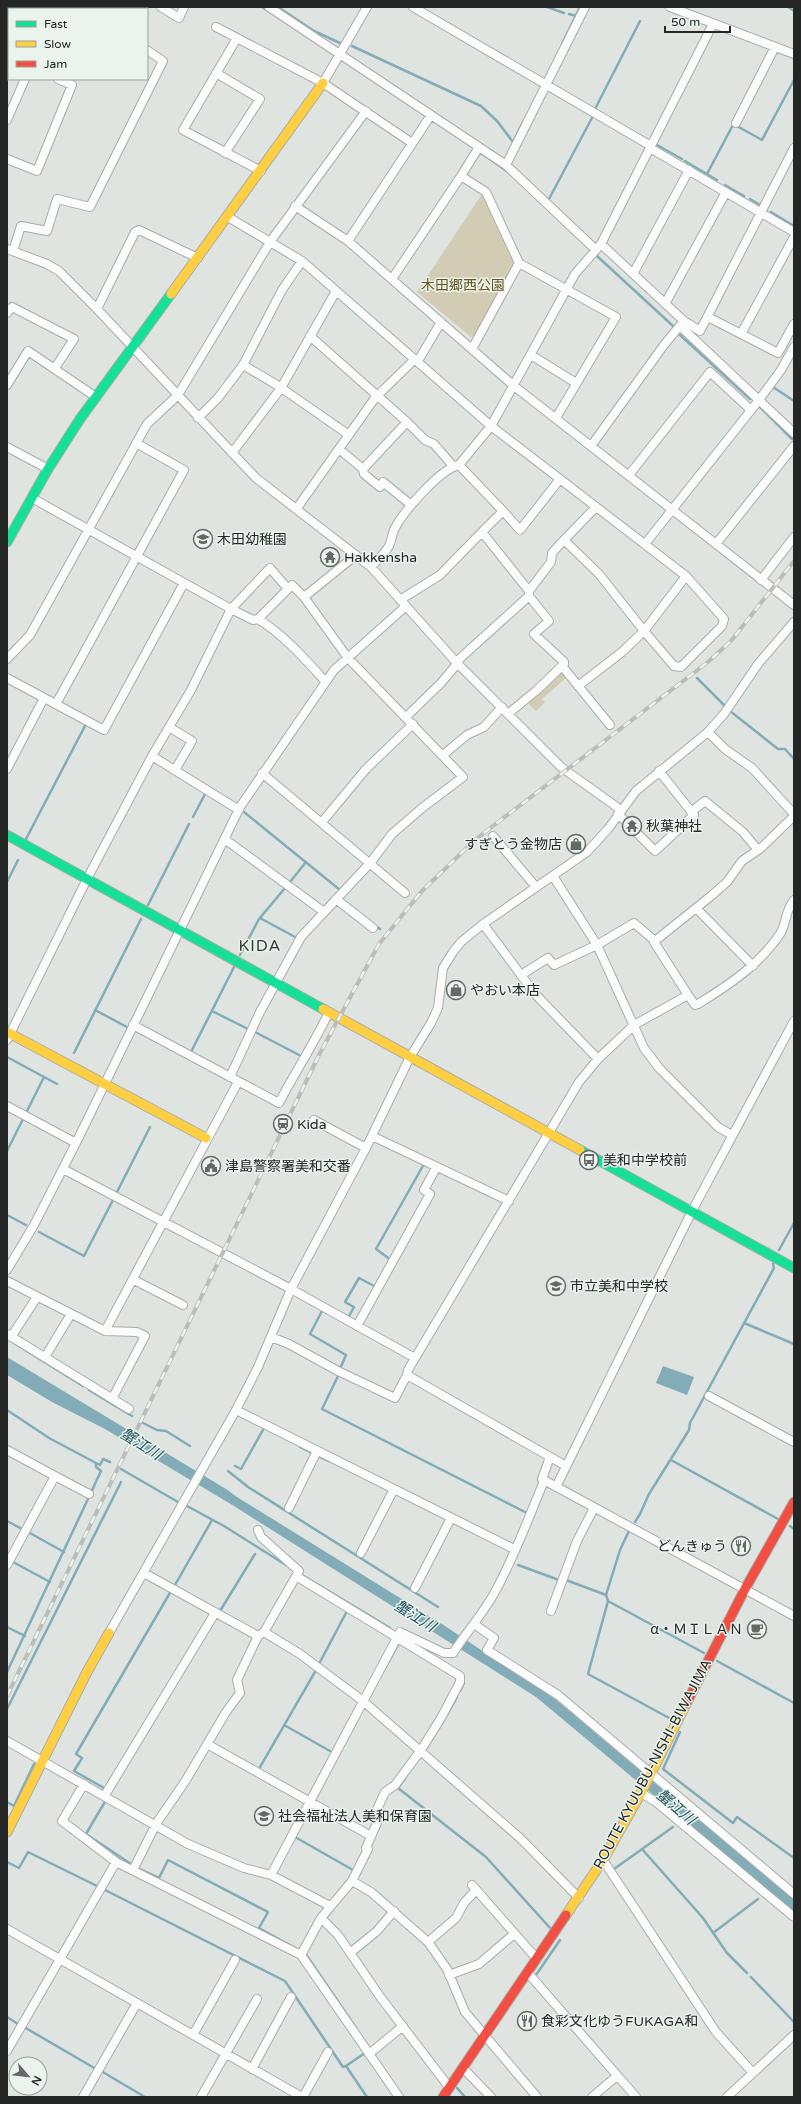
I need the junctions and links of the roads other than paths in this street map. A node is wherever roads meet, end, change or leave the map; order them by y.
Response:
1 (161, 7) edge
2 (184, 7) edge
3 (269, 7) edge
4 (367, 7) edge
5 (413, 7) edge
6 (585, 7) edge
7 (670, 7) edge
8 (684, 9) edge
9 (713, 24) junction
10 (216, 27) dead end
11 (237, 38) junction
12 (776, 47) junction
13 (148, 51) edge
14 (340, 54) junction
15 (794, 54) edge
16 (216, 73) junction
17 (25, 80) edge
18 (60, 80) edge
19 (323, 82) junction
20 (546, 85) junction
21 (366, 111) junction
22 (431, 115) junction
23 (7, 120) edge
24 (736, 124) dead end
25 (412, 143) junction
26 (479, 147) junction
27 (651, 147) junction
28 (794, 148) edge
29 (225, 153) junction
30 (7, 159) edge
31 (506, 165) junction
32 (689, 170) junction
33 (261, 171) junction
34 (461, 176) junction
35 (726, 192) junction
36 (295, 206) junction
37 (761, 212) junction
38 (228, 217) junction
39 (794, 232) edge
40 (794, 237) edge
41 (348, 241) junction
42 (270, 242) junction
43 (598, 247) junction
44 (10, 250) edge
45 (198, 258) junction
46 (302, 261) junction
47 (519, 263) junction
48 (633, 274) junction
49 (392, 279) junction
50 (567, 290) junction
51 (336, 291) junction
52 (666, 304) junction
53 (97, 309) junction
54 (7, 312) edge
55 (708, 317) junction
56 (441, 322) junction
57 (682, 324) junction
58 (794, 324) edge
59 (741, 334) junction
60 (310, 336) junction
61 (133, 347) junction
62 (794, 347) edge
63 (472, 349) junction
64 (531, 356) junction
65 (417, 360) junction
66 (243, 365) junction
67 (55, 368) junction
68 (576, 383) junction
69 (7, 385) edge
70 (514, 386) junction
71 (281, 388) junction
72 (178, 395) junction
73 (377, 396) junction
74 (96, 397) junction
75 (759, 400) junction
76 (752, 410) junction
77 (198, 418) junction
78 (556, 418) junction
79 (407, 422) junction
80 (492, 426) junction
81 (794, 433) edge
82 (349, 435) junction
83 (136, 443) junction
84 (591, 446) junction
85 (794, 446) edge
86 (7, 447) edge
87 (339, 449) junction
88 (232, 453) junction
89 (456, 466) junction
90 (48, 469) junction
91 (363, 469) junction
92 (629, 475) junction
93 (560, 479) junction
94 (32, 498) junction
95 (410, 504) junction
96 (596, 507) junction
97 (297, 508) junction
98 (672, 510) junction
99 (502, 511) junction
100 (89, 530) junction
101 (482, 532) junction
102 (794, 537) edge
103 (564, 540) junction
104 (7, 542) edge
105 (645, 544) junction
106 (716, 544) junction
107 (356, 555) junction
108 (137, 556) junction
109 (371, 567) junction
110 (686, 576) junction
111 (761, 580) junction
112 (184, 583) junction
113 (288, 589) junction
114 (529, 593) junction
115 (304, 597) junction
116 (400, 600) junction
117 (794, 605) edge
118 (405, 607) junction
119 (230, 609) junction
120 (258, 619) junction
121 (794, 622) edge
122 (644, 631) junction
123 (348, 658) junction
124 (7, 659) edge
125 (456, 663) junction
126 (562, 666) junction
127 (7, 678) edge
128 (325, 681) junction
129 (578, 686) junction
130 (44, 698) junction
131 (56, 704) junction
132 (502, 707) junction
133 (509, 714) junction
134 (406, 716) junction
135 (413, 724) junction
136 (610, 725) dead end
137 (169, 727) junction
138 (708, 732) junction
139 (443, 755) junction
140 (152, 756) junction
141 (7, 769) edge
142 (175, 770) junction
143 (659, 771) junction
144 (262, 773) junction
145 (239, 810) junction
146 (620, 812) junction
147 (691, 812) junction
148 (794, 815) edge
149 (322, 822) junction
150 (7, 835) edge
151 (493, 836) dead end
152 (226, 840) junction
153 (758, 850) junction
154 (371, 862) junction
155 (553, 876) junction
156 (87, 879) junction
157 (536, 887) junction
158 (405, 893) dead end
159 (336, 899) junction
160 (794, 900) edge
161 (697, 909) junction
162 (324, 912) junction
163 (482, 924) junction
164 (373, 928) dead end
165 (180, 930) junction
166 (656, 941) junction
167 (597, 945) junction
168 (753, 966) junction
169 (521, 975) junction
170 (275, 982) junction
171 (688, 995) junction
172 (329, 1012) junction
173 (794, 1021) edge
174 (133, 1025) junction
175 (634, 1025) junction
176 (8, 1035) edge
177 (410, 1057) junction
178 (598, 1059) junction
179 (230, 1077) junction
180 (238, 1082) junction
181 (105, 1084) junction
182 (7, 1106) edge
183 (314, 1120) dead end
184 (549, 1133) junction
185 (732, 1135) junction
186 (372, 1136) junction
187 (206, 1138) junction
188 (76, 1143) junction
189 (366, 1148) junction
190 (436, 1168) junction
191 (63, 1169) junction
192 (509, 1201) junction
193 (692, 1211) junction
194 (164, 1221) junction
195 (794, 1268) edge
196 (7, 1270) edge
197 (7, 1280) edge
198 (134, 1280) junction
199 (291, 1289) junction
200 (37, 1297) junction
201 (183, 1305) dead end
202 (71, 1314) junction
203 (357, 1326) junction
204 (105, 1331) junction
205 (9, 1335) edge
206 (271, 1337) junction
207 (45, 1357) junction
208 (415, 1358) junction
209 (407, 1375) junction
210 (709, 1396) dead end
211 (112, 1399) junction
212 (129, 1410) dead end
213 (236, 1410) junction
214 (794, 1442) edge
215 (7, 1450) edge
216 (317, 1451) junction
217 (550, 1457) junction
218 (566, 1466) junction
219 (55, 1476) junction
220 (544, 1481) junction
221 (556, 1487) junction
222 (394, 1489) junction
223 (89, 1494) dead end
224 (794, 1502) edge
225 (289, 1508) dead end
226 (594, 1508) junction
227 (451, 1518) junction
228 (258, 1530) dead end
229 (514, 1549) junction
230 (361, 1553) dead end
231 (7, 1565) edge
232 (144, 1573) junction
233 (296, 1576) junction
234 (415, 1588) dead end
235 (745, 1589) junction
236 (551, 1611) dead end
237 (215, 1613) junction
238 (794, 1616) edge
239 (474, 1624) junction
240 (109, 1633) joint
241 (261, 1634) junction
242 (397, 1638) junction
243 (363, 1701) junction
244 (7, 1741) edge
245 (207, 1744) junction
246 (421, 1750) junction
247 (43, 1760) junction
248 (651, 1772) junction
249 (84, 1784) junction
250 (641, 1793) junction
251 (105, 1795) junction
252 (311, 1801) junction
253 (156, 1824) junction
254 (7, 1832) edge
255 (371, 1836) junction
256 (603, 1860) junction
257 (116, 1862) junction
258 (133, 1870) junction
259 (271, 1875) junction
260 (352, 1881) junction
261 (794, 1894) edge
262 (579, 1898) junction
263 (330, 1906) junction
264 (394, 1911) junction
265 (794, 1916) edge
266 (321, 1918) junction
267 (7, 1929) edge
268 (514, 1934) junction
269 (428, 1942) junction
270 (350, 1953) junction
271 (301, 1955) junction
272 (60, 1959) junction
273 (537, 1959) junction
274 (235, 1960) dead end
275 (528, 1973) junction
276 (449, 1975) junction
277 (292, 1997) dead end
278 (257, 1999) dead end
279 (137, 2003) junction
280 (403, 2026) junction
281 (193, 2035) junction
282 (794, 2035) edge
283 (485, 2036) junction
284 (7, 2051) edge
285 (328, 2052) dead end
286 (226, 2054) junction
287 (369, 2054) junction
288 (462, 2068) junction
289 (252, 2069) junction
290 (753, 2073) junction
291 (617, 2076) junction
292 (449, 2087) junction
293 (83, 2097) edge
294 (201, 2097) edge
295 (302, 2097) edge
296 (399, 2097) edge
297 (442, 2097) edge
298 (491, 2097) edge
299 (537, 2097) edge
300 (592, 2097) edge
301 (636, 2097) edge
302 (727, 2097) edge

1 - 2 street
3 - 14 street
4 - 14 street
5 - 20 street
6 - 20 street
7 - 8 street
8 - 9 street
9 - 12 street
9 - 27 street
10 - 11 street
11 - 16 street
11 - 19 street
12 - 15 street
12 - 24 street
13 - 44 street
14 - 19 street
14 - 22 street
16 - 29 street
16 - 29 street
17 - 23 street
18 - 30 street
19 - 21 street
19 - 33 street
20 - 27 street
20 - 31 street
21 - 25 street
21 - 36 street
22 - 25 street
22 - 26 street
25 - 41 street
26 - 31 street
26 - 34 street
27 - 32 street
27 - 43 street
28 - 37 street
29 - 33 street
31 - 43 street
32 - 35 street
32 - 48 street
33 - 38 street
34 - 47 street
34 - 49 street
35 - 37 street
35 - 52 street
36 - 41 street
36 - 42 street
37 - 39 street
37 - 55 street
38 - 42 street
38 - 45 street
40 - 59 street
41 - 49 street
42 - 46 street
42 - 72 street
43 - 48 street
43 - 50 street
44 - 53 street
45 - 53 street
45 - 61 street
46 - 51 street
46 - 66 street
47 - 50 street
47 - 63 street
48 - 52 street
49 - 56 street
50 - 64 street
50 - 68 street
51 - 60 street
51 - 65 street
52 - 57 street
53 - 61 street
54 - 67 street
55 - 57 street
55 - 59 street
56 - 63 street
56 - 65 street
57 - 75 street
57 - 84 street
58 - 59 street
60 - 71 street
60 - 73 street
61 - 72 street
61 - 74 street
62 - 75 street
63 - 70 street
64 - 68 street
64 - 70 street
65 - 73 street
65 - 80 street
66 - 71 street
66 - 77 street
67 - 69 street
67 - 74 street
68 - 78 street
70 - 78 street
70 - 80 street
71 - 82 street
71 - 88 street
72 - 77 street
72 - 83 street
73 - 79 street
73 - 82 street
74 - 90 street
75 - 76 street
75 - 81 street
76 - 92 street
76 - 98 street
77 - 88 street
78 - 84 street
79 - 89 street
79 - 91 street
80 - 89 street
80 - 93 street
82 - 87 street
83 - 100 street
83 - 108 street
84 - 92 street
85 - 106 street
86 - 90 street
87 - 91 street
87 - 97 street
88 - 97 street
89 - 95 street
89 - 99 street
90 - 94 street
91 - 95 street
92 - 98 street
93 - 96 street
93 - 99 street
94 - 100 street
94 - 104 street
95 - 109 street
96 - 103 street
96 - 105 street
97 - 107 street
98 - 105 street
98 - 106 street
99 - 101 street
100 - 108 street
100 - 124 street
101 - 114 street
101 - 116 street
102 - 111 street
103 - 114 street
103 - 122 street
105 - 110 street
106 - 111 street
107 - 109 street
107 - 115 street
108 - 112 street
108 - 131 street
109 - 116 street
110 - 122 street
110 - 122 street
111 - 117 street
112 - 119 street
112 - 131 street
113 - 115 street
113 - 119 street
113 - 120 street
114 - 125 street
114 - 126 street
115 - 123 street
116 - 118 street
118 - 123 street
118 - 125 street
119 - 120 street
119 - 137 street
120 - 128 street
121 - 138 street
122 - 129 street
123 - 128 street
123 - 134 street
125 - 132 street
125 - 134 street
126 - 129 street
126 - 133 street
127 - 130 street
128 - 144 street
129 - 136 street
130 - 131 street
130 - 141 street
132 - 133 street
132 - 139 street
133 - 146 street
134 - 135 street
135 - 139 street
135 - 149 street
137 - 140 street
137 - 142 street
138 - 143 street
138 - 148 street
139 - 154 street
140 - 142 street
140 - 156 street
142 - 145 street
143 - 146 street
143 - 147 street
144 - 145 street
144 - 149 street
145 - 152 street
146 - 147 street
146 - 155 street
147 - 153 street
148 - 153 street
149 - 154 street
150 - 156 street
151 - 157 street
152 - 162 street
152 - 165 street
153 - 161 street
154 - 158 street
154 - 159 street
155 - 157 street
155 - 167 street
156 - 165 street
156 - 176 street
157 - 163 street
159 - 162 street
159 - 164 street
160 - 168 street
161 - 166 street
161 - 168 street
162 - 170 street
163 - 169 street
163 - 177 street
165 - 170 street
165 - 174 street
166 - 167 street
166 - 171 street
167 - 169 street
167 - 175 street
168 - 171 street
169 - 178 street
170 - 172 street
170 - 179 street
171 - 175 street
172 - 177 street
172 - 180 street
173 - 185 street
174 - 179 street
174 - 181 street
175 - 178 street
175 - 185 street
176 - 181 street
177 - 184 street
177 - 186 street
178 - 184 street
179 - 180 street
180 - 187 street
181 - 187 street
181 - 188 street
182 - 188 street
183 - 189 street
184 - 192 street
184 - 193 street
185 - 193 street
186 - 189 street
186 - 190 street
187 - 194 street
188 - 191 street
189 - 199 street
190 - 192 street
190 - 203 street
191 - 194 street
191 - 196 street
192 - 208 street
193 - 195 street
193 - 218 street
194 - 198 street
194 - 199 street
197 - 200 street
198 - 201 street
198 - 204 street
199 - 203 street
199 - 206 street
200 - 202 street
200 - 205 street
202 - 204 street
202 - 207 street
203 - 208 street
204 - 211 street
205 - 207 street
206 - 209 street
206 - 213 street
207 - 211 street
208 - 209 street
209 - 217 street
210 - 214 street
211 - 212 street
213 - 216 street
213 - 232 street
215 - 219 street
216 - 222 street
216 - 225 street
217 - 218 street
217 - 220 street
218 - 221 street
219 - 223 street
219 - 231 street
220 - 221 street
220 - 229 street
221 - 226 street
222 - 227 street
222 - 230 street
224 - 235 street, ROUTE KYUUBU-NISHI-BIWAJIMA
226 - 235 street
226 - 236 street
227 - 229 street
227 - 234 street
228 - 233 street
229 - 239 street
232 - 237 street
232 - 240 street
233 - 241 street
233 - 242 street
235 - 238 street
235 - 248 street, ROUTE KYUUBU-NISHI-BIWAJIMA
237 - 241 street
237 - 251 street
239 - 242 street
239 - 248 street
240 - 247 street
241 - 243 street
241 - 245 street
242 - 243 street
242 - 246 street
243 - 246 street
243 - 252 street
244 - 247 street
245 - 252 street
245 - 253 street
246 - 255 street
246 - 262 street
247 - 249 street
247 - 254 street
248 - 250 street, ROUTE KYUUBU-NISHI-BIWAJIMA
248 - 261 street
249 - 251 street
249 - 257 street
250 - 256 street, ROUTE KYUUBU-NISHI-BIWAJIMA
250 - 265 street
251 - 253 street
252 - 255 street
252 - 259 street
253 - 258 street
253 - 259 street
255 - 260 street
256 - 262 street, ROUTE KYUUBU-NISHI-BIWAJIMA
256 - 290 street
257 - 258 street
257 - 272 street
258 - 271 street
259 - 263 street
260 - 263 street
260 - 264 street
262 - 273 street, ROUTE KYUUBU-NISHI-BIWAJIMA
263 - 266 street
264 - 269 street
264 - 270 street
266 - 270 street
266 - 271 street
267 - 272 street
268 - 269 street
268 - 273 street
268 - 276 street
269 - 276 street
270 - 280 street
271 - 287 street
272 - 279 street
272 - 284 street
273 - 275 street, ROUTE KYUUBU-NISHI-BIWAJIMA
274 - 281 street
275 - 283 street, ROUTE KYUUBU-NISHI-BIWAJIMA
275 - 291 street
276 - 283 street
277 - 289 street
278 - 286 street
279 - 281 street
279 - 293 street
280 - 287 street
280 - 292 street
281 - 286 street
282 - 290 street
283 - 288 street, ROUTE KYUUBU-NISHI-BIWAJIMA
283 - 299 street
285 - 295 street
286 - 289 street
286 - 294 street
287 - 296 street
288 - 292 street, ROUTE KYUUBU-NISHI-BIWAJIMA
288 - 298 street
289 - 295 street
290 - 302 street
291 - 300 street
291 - 301 street
292 - 297 street, ROUTE KYUUBU-NISHI-BIWAJIMA

